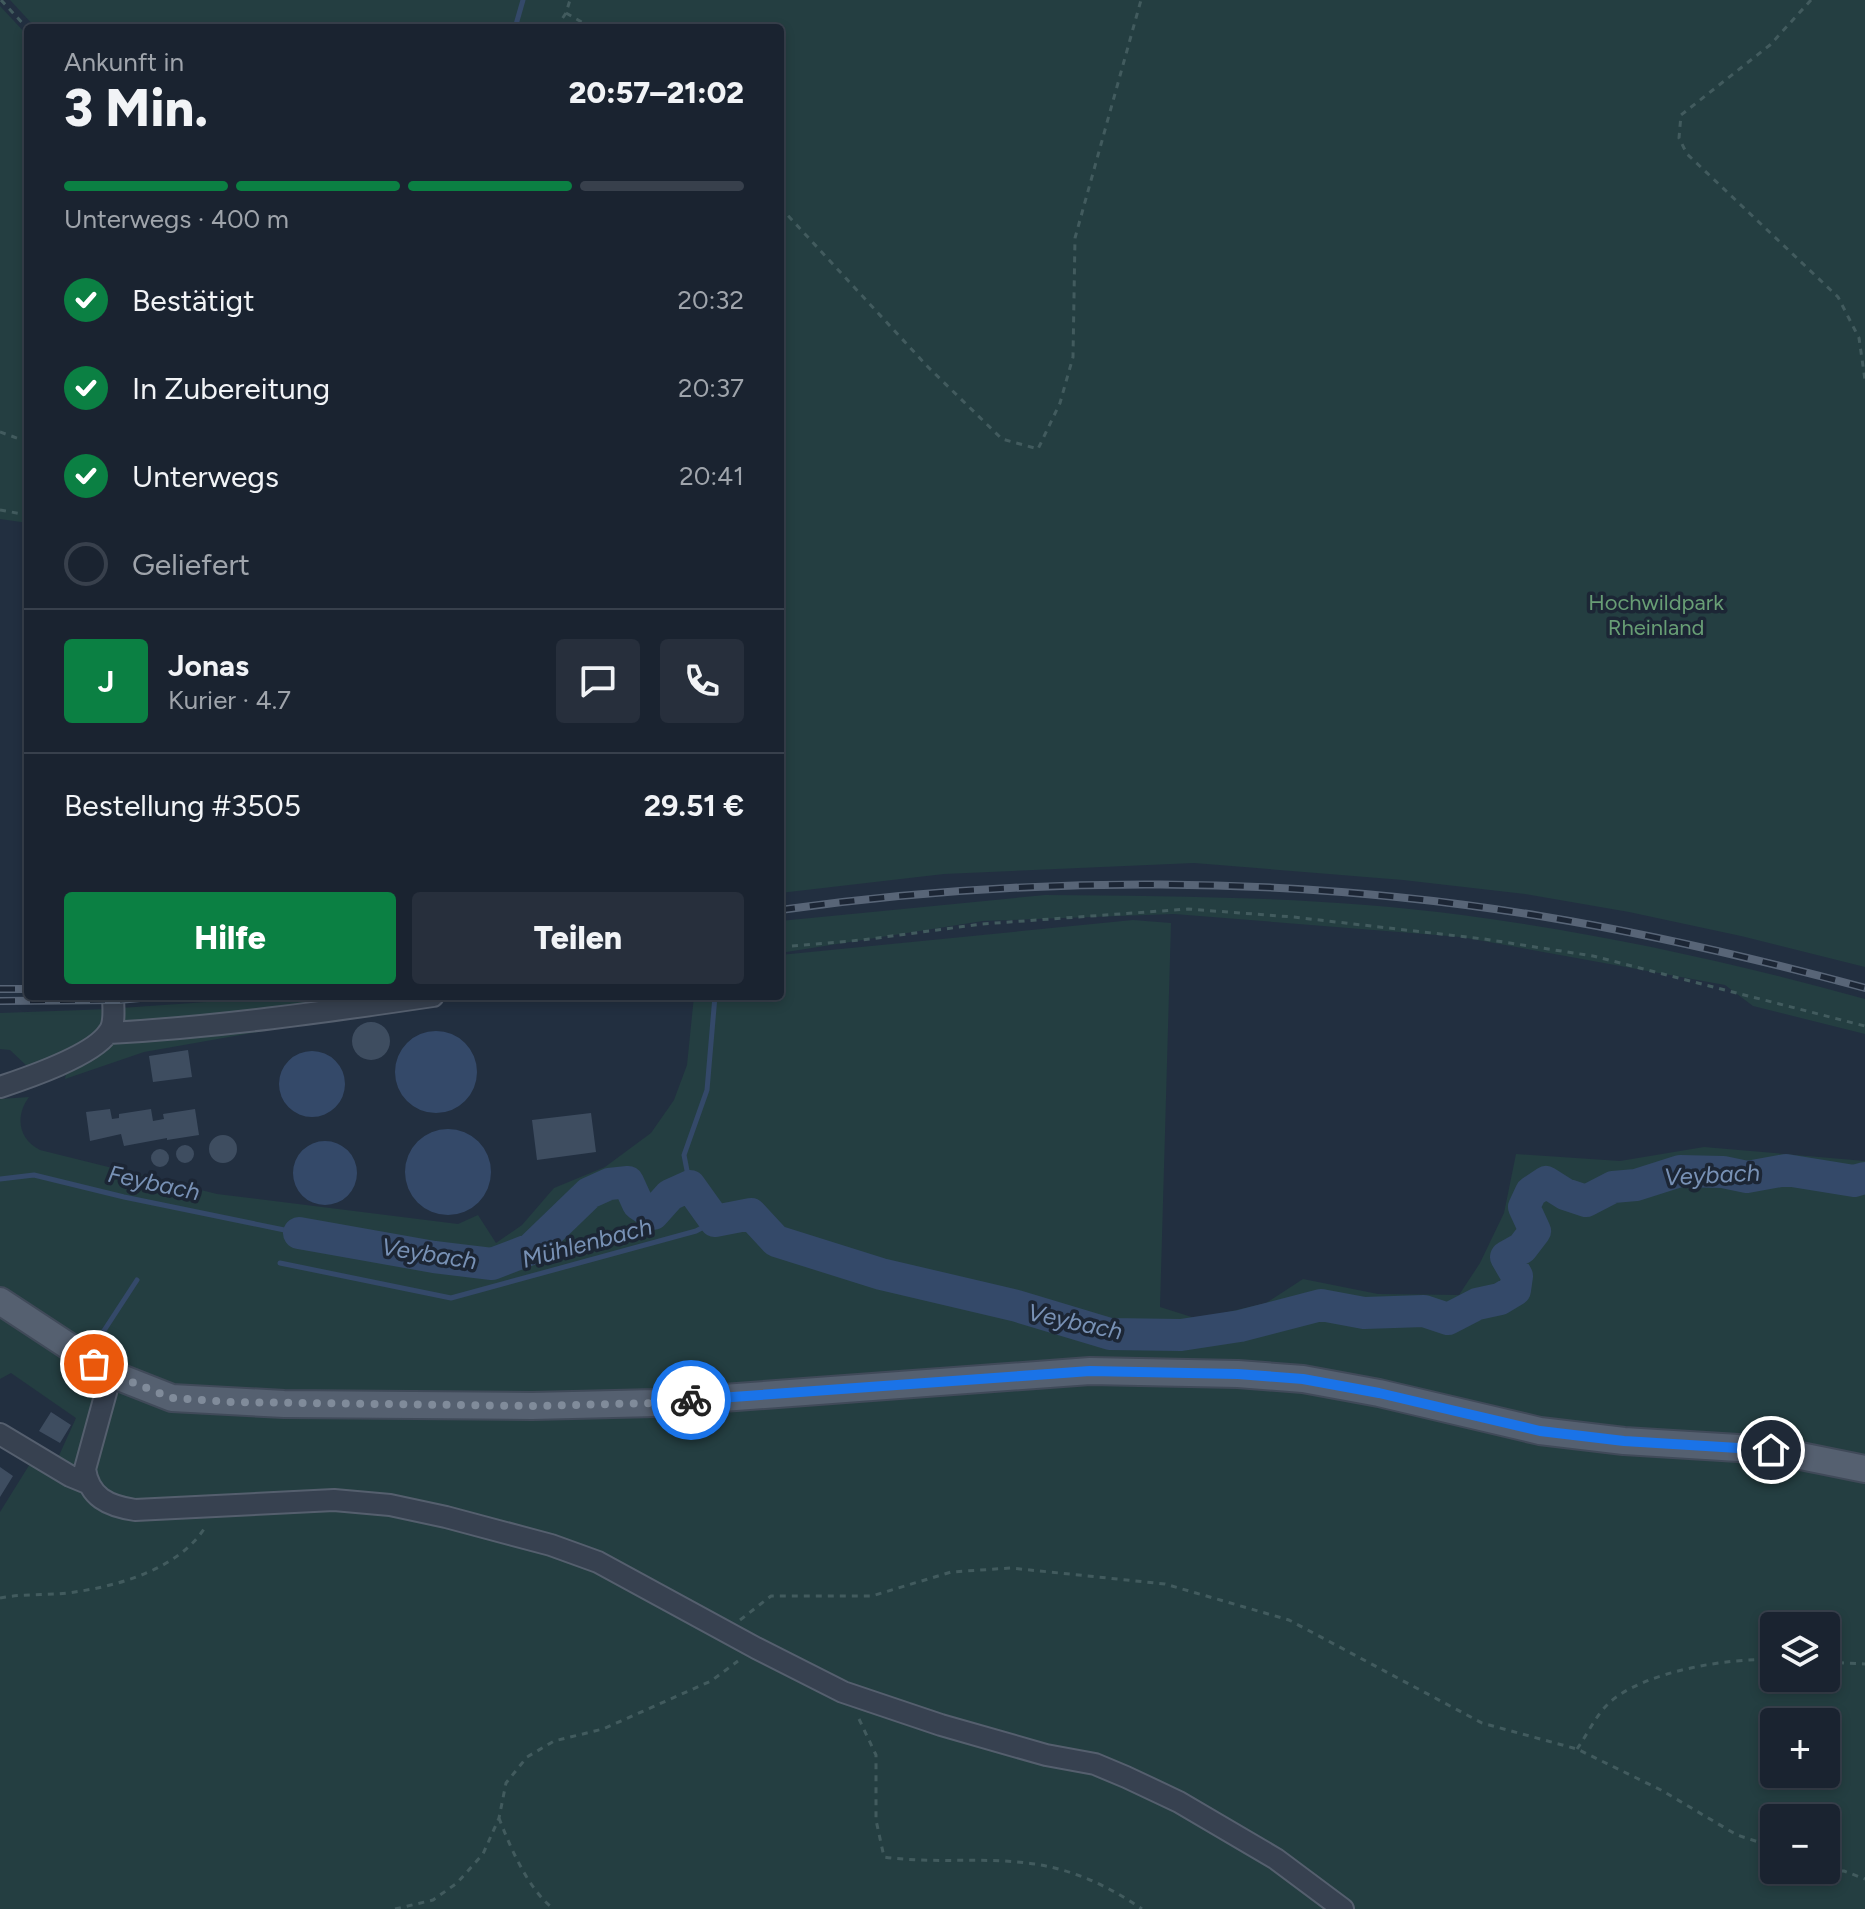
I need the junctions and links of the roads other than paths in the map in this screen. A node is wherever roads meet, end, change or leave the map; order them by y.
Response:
1 (113, 1000) edge
2 (406, 1000) edge
3 (109, 1033) junction
4 (0, 1087) edge
5 (0, 1301) edge
6 (111, 1374) junction
7 (0, 1434) edge
8 (1865, 1469) edge
9 (87, 1483) junction
10 (1343, 1909) edge

1 - 3 street
2 - 3 street
3 - 4 street
5 - 6 main road
6 - 8 main road
6 - 9 street
7 - 9 street
9 - 10 street

